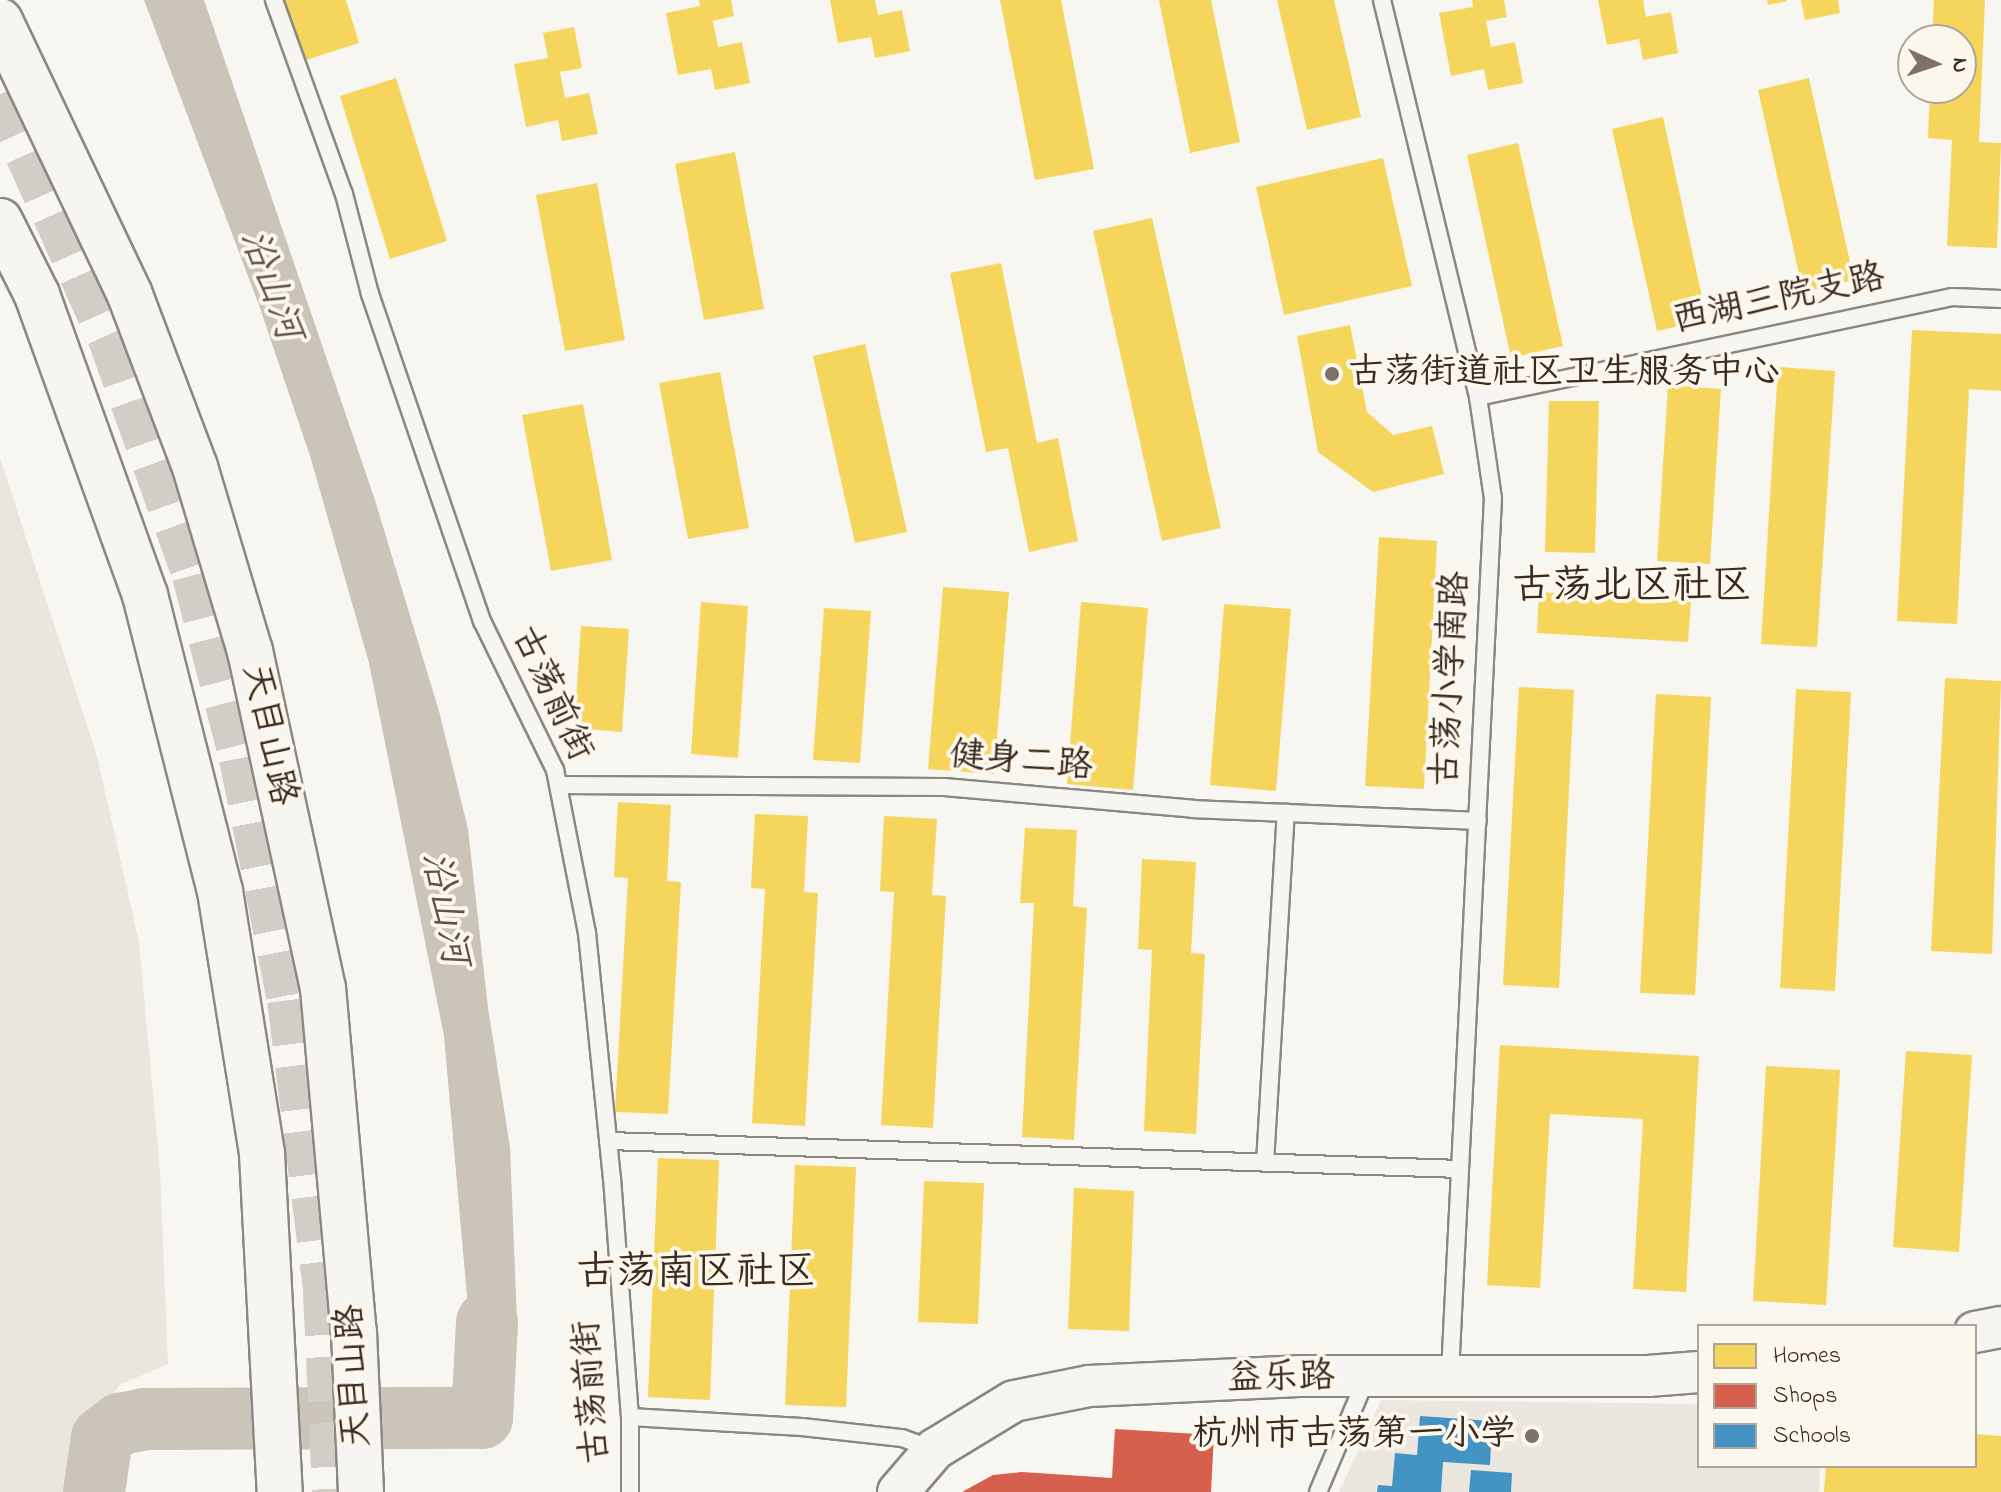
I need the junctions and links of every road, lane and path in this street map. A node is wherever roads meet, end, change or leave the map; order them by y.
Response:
1 (274, 0) edge
2 (1382, 0) edge
3 (0, 21) edge
4 (0, 221) edge
5 (2001, 299) edge
6 (1478, 397) junction
7 (558, 785) junction
8 (1286, 813) junction
9 (1478, 821) junction
10 (608, 1141) junction
11 (1265, 1163) junction
12 (1460, 1169) junction
13 (2001, 1327) edge
14 (1977, 1332) edge
15 (1697, 1372) edge
16 (1450, 1373) junction
17 (1366, 1379) junction
18 (630, 1417) junction
19 (935, 1449) junction
20 (280, 1492) edge
21 (361, 1492) edge
22 (630, 1492) edge
23 (898, 1492) edge
24 (1318, 1492) edge

1 - 7 lane, 古荡前街
2 - 6 lane, 古荡小学南路
3 - 21 main road, 天目山路
4 - 20 main road
5 - 6 lane, 西湖三院支路
6 - 9 lane, 古荡小学南路
7 - 8 lane, 健身二路
7 - 10 lane, 古荡前街
8 - 9 lane, 健身二路
8 - 11 lane
9 - 12 lane, 古荡小学南路
10 - 11 lane
10 - 18 lane, 古荡前街
11 - 12 lane
12 - 16 lane, 古荡小学南路
13 - 14 street
15 - 16 street, 益乐路
16 - 17 street, 益乐路
17 - 19 street, 益乐路
17 - 24 lane
18 - 19 lane
18 - 22 lane, 古荡前街
19 - 23 street, 益乐路

